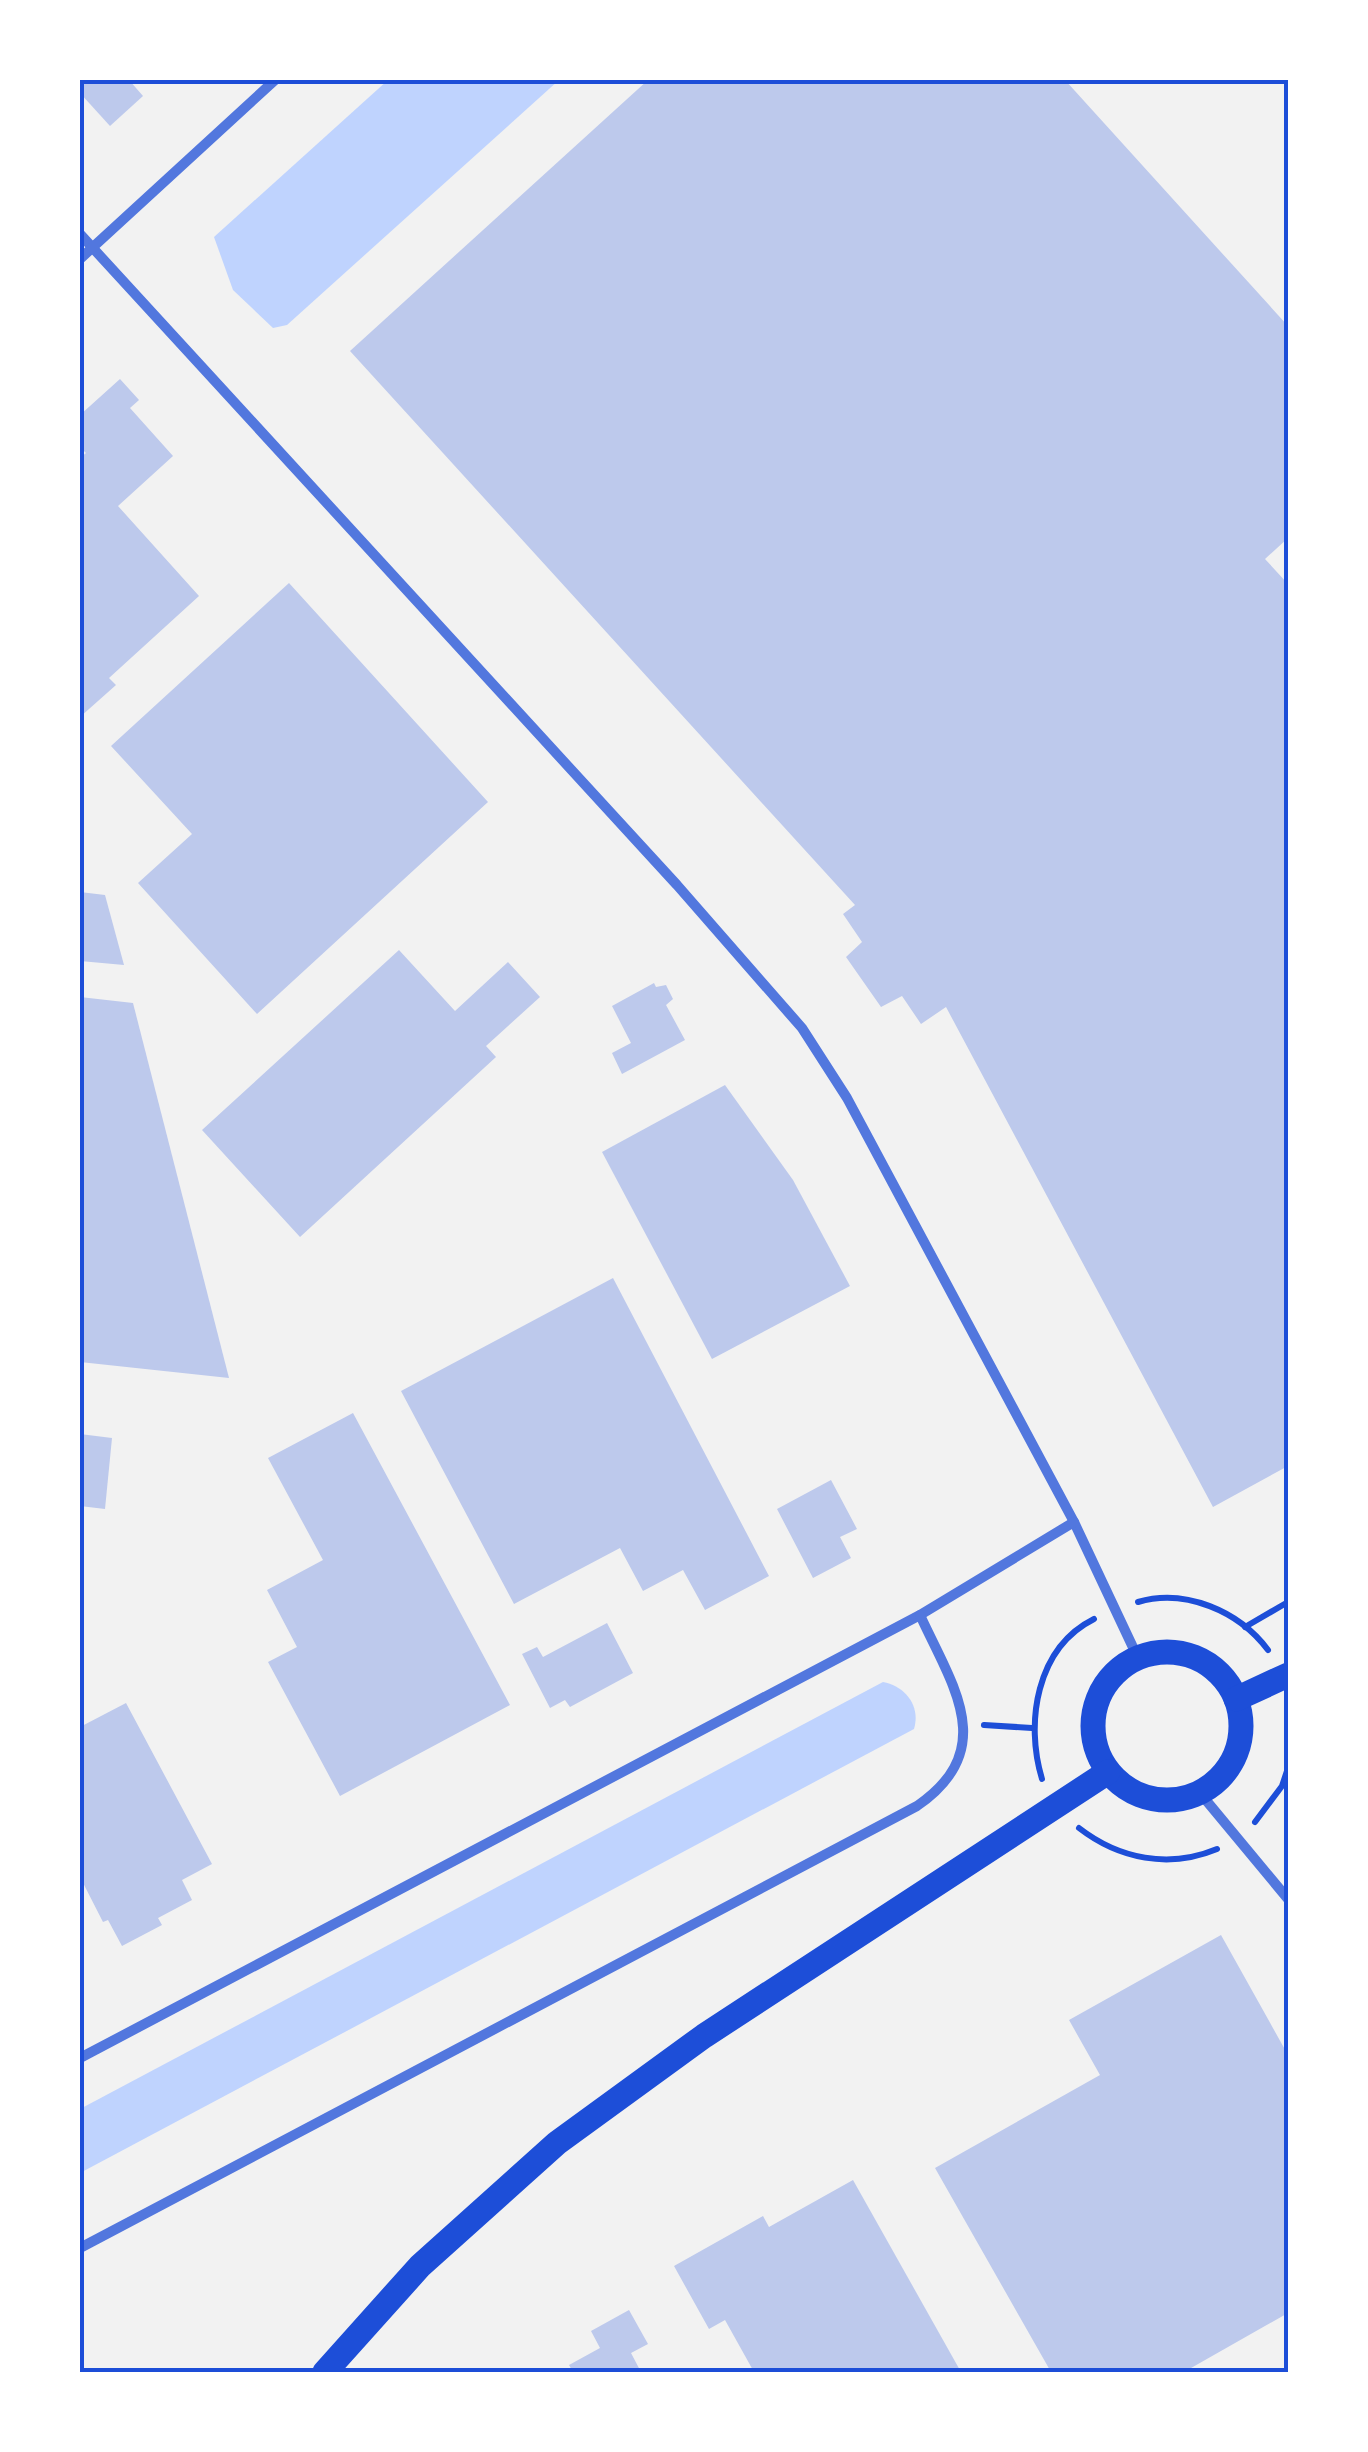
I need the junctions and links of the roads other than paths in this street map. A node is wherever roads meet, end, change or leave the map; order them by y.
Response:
1 (276, 80) edge
2 (80, 234) edge
3 (92, 248) junction
4 (80, 259) edge
5 (1074, 1522) junction
6 (920, 1615) junction
7 (1138, 1658) junction
8 (1282, 1668) edge
9 (1236, 1699) junction
10 (1108, 1772) junction
11 (1200, 1793) junction
12 (1288, 1898) edge
13 (80, 2058) edge
14 (80, 2248) edge
15 (325, 2372) edge

1 - 3 street
2 - 3 street
3 - 4 street
3 - 5 street
5 - 6 street
5 - 7 street
6 - 13 street
6 - 14 street
7 - 9 main road
7 - 10 main road
8 - 9 main road
9 - 11 main road
10 - 11 main road
10 - 15 main road
11 - 12 street

